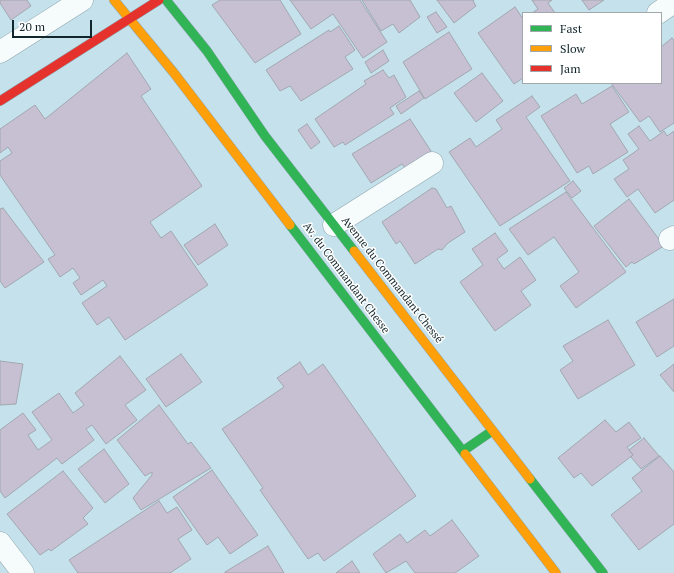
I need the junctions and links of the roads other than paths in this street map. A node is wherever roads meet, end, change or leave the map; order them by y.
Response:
1 (82, 0) edge
2 (114, 0) edge
3 (159, 0) edge
4 (166, 0) edge
5 (674, 2) edge
6 (659, 12) edge
7 (129, 20) junction
8 (0, 52) edge
9 (0, 101) edge
10 (432, 163) dead end
11 (334, 226) junction
12 (492, 431) junction
13 (463, 452) junction
14 (0, 543) edge
15 (23, 573) edge
16 (556, 573) edge
17 (603, 573) edge

1 - 8 street
2 - 7 main road, Av. du Commandant Chesse
3 - 7 main road
4 - 11 main road, Avenue du Commandant Chessé
5 - 6 street
7 - 9 main road
7 - 13 main road, Av. du Commandant Chesse
10 - 11 street
11 - 12 main road, Avenue du Commandant Chessé
12 - 13 main road
12 - 17 main road, Avenue du Commandant Chessé
13 - 16 main road, Av. du Commandant Chesse
14 - 15 street

